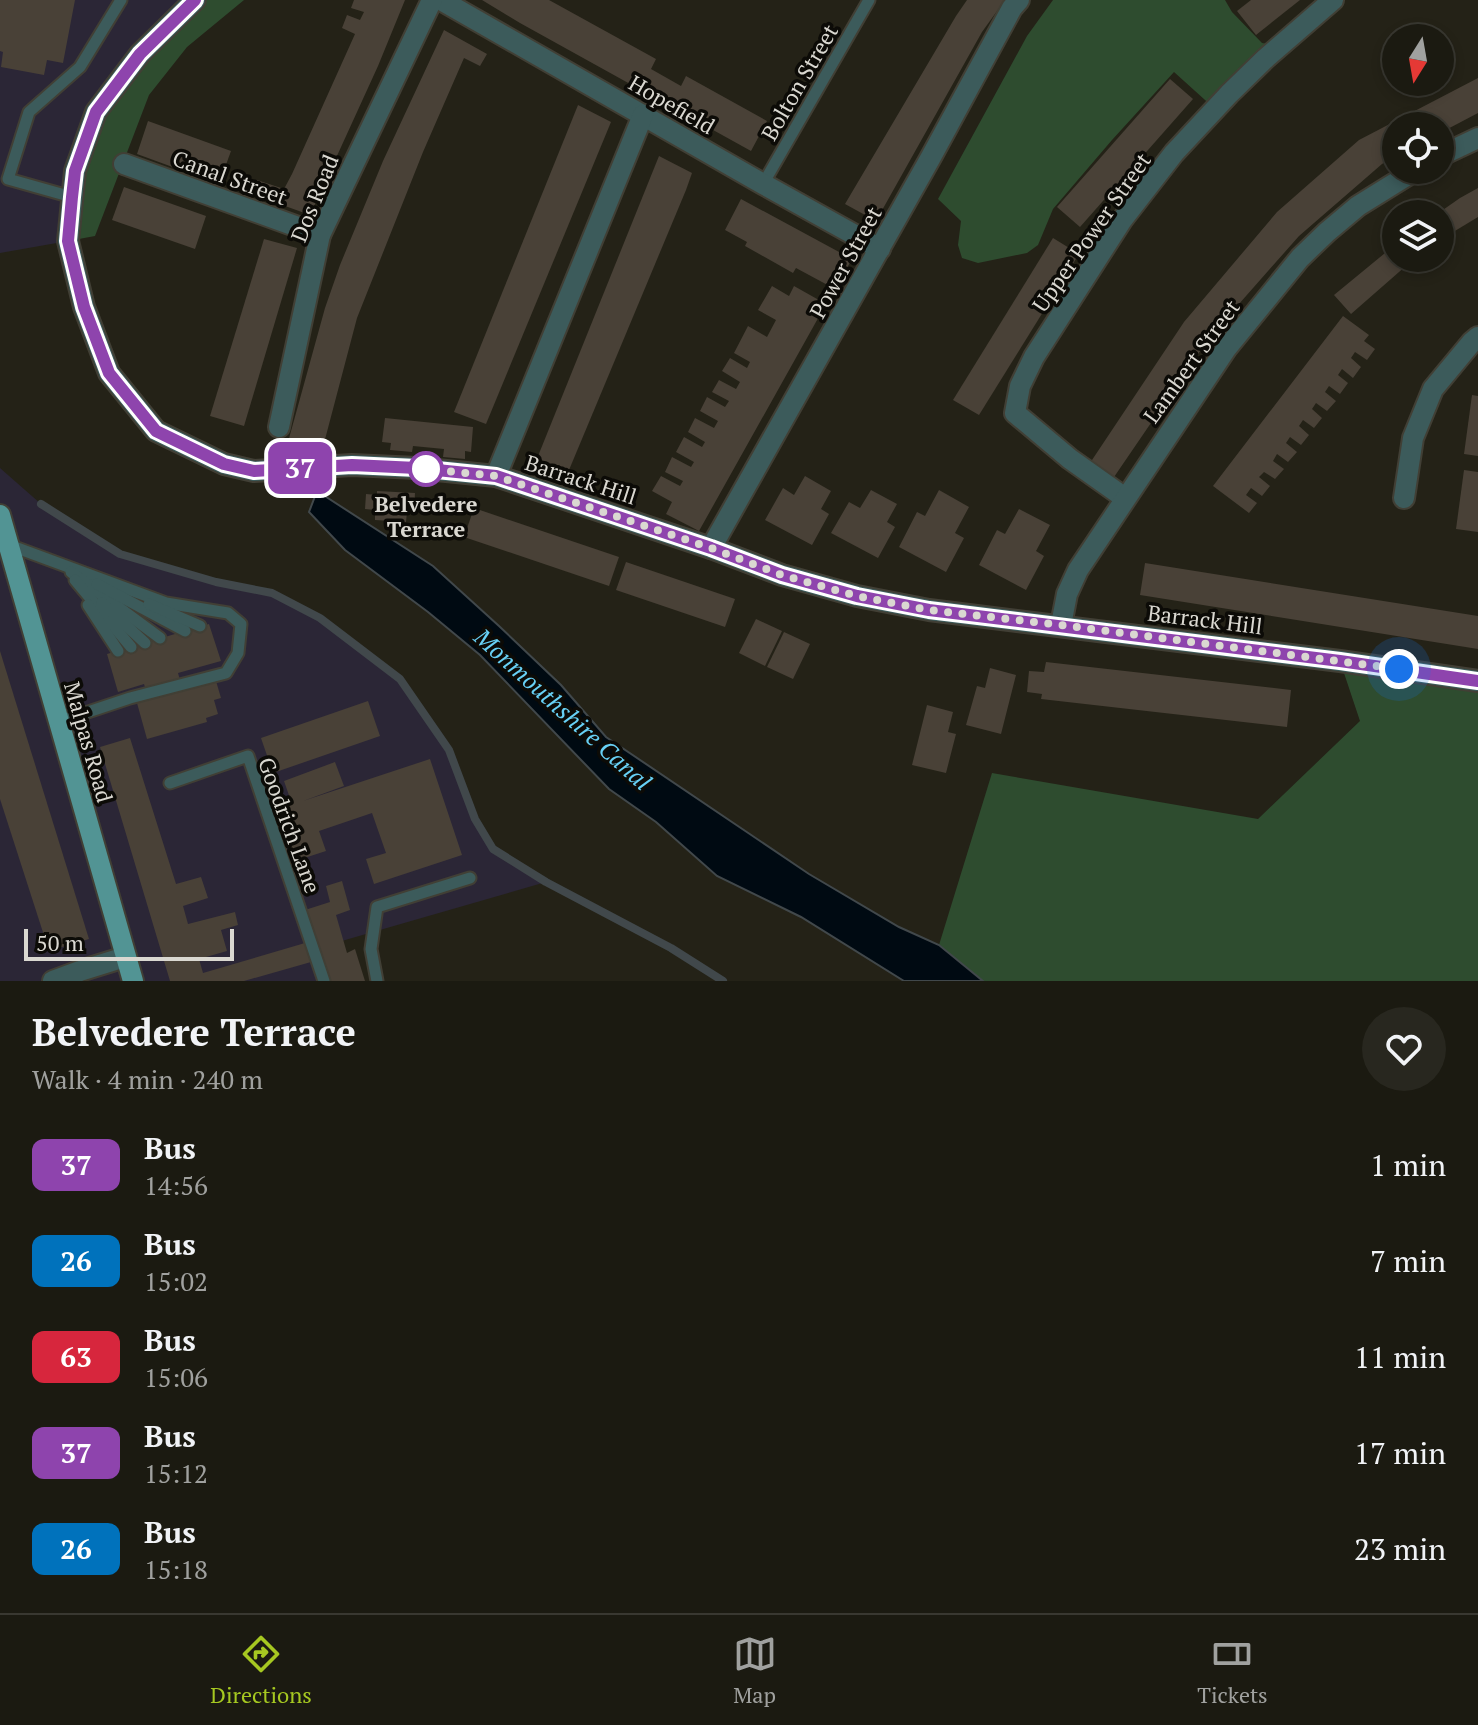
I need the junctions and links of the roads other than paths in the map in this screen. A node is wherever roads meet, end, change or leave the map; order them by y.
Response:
1 (121, 0) edge
2 (195, 0) edge
3 (432, 0) edge
4 (441, 0) edge
5 (869, 0) edge
6 (1019, 0) edge
7 (1333, 0) edge
8 (643, 115) junction
9 (1478, 138) edge
10 (1454, 149) edge
11 (124, 164) dead end
12 (763, 184) junction
13 (1393, 184) edge
14 (72, 197) junction
15 (320, 235) junction
16 (880, 249) junction
17 (1478, 337) edge
18 (279, 427) dead end
19 (496, 476) junction
20 (1125, 498) junction
21 (1404, 498) dead end
22 (0, 515) edge
23 (8, 545) junction
24 (711, 548) junction
25 (61, 564) junction
26 (1061, 625) junction
27 (200, 626) dead end
28 (180, 633) dead end
29 (160, 638) dead end
30 (145, 643) dead end
31 (131, 647) dead end
32 (118, 651) dead end
33 (212, 663) dead end
34 (194, 677) junction
35 (1478, 681) edge
36 (58, 722) junction
37 (170, 783) dead end
38 (470, 878) dead end
39 (125, 957) junction
40 (53, 981) edge
41 (133, 981) edge
42 (324, 981) edge
43 (377, 981) edge

1 - 14 lane
2 - 14 street, Barrack Hill
3 - 15 street, Dos Road
4 - 8 street, Hopefield
5 - 12 lane, Bolton Street
6 - 16 street, Power Street
7 - 20 street, Upper Power Street
8 - 12 street, Hopefield
8 - 19 street
9 - 10 street
11 - 15 street, Canal Street
12 - 16 street, Hopefield
13 - 20 street, Lambert Street
14 - 19 street, Barrack Hill
15 - 18 street, Dos Road
16 - 24 street, Power Street
17 - 21 street
19 - 24 street, Barrack Hill
20 - 26 street, Lambert Street
22 - 23 main road, Malpas Road
23 - 25 lane
23 - 36 main road, Malpas Road
24 - 26 street, Barrack Hill
25 - 27 lane
25 - 28 lane
25 - 29 lane
25 - 30 lane
25 - 31 lane
25 - 32 lane
25 - 34 lane
26 - 35 street, Barrack Hill
33 - 34 lane
34 - 36 lane
36 - 39 main road, Malpas Road
37 - 42 lane, Goodrich Lane
38 - 43 lane
39 - 40 street
39 - 41 main road, Malpas Road

